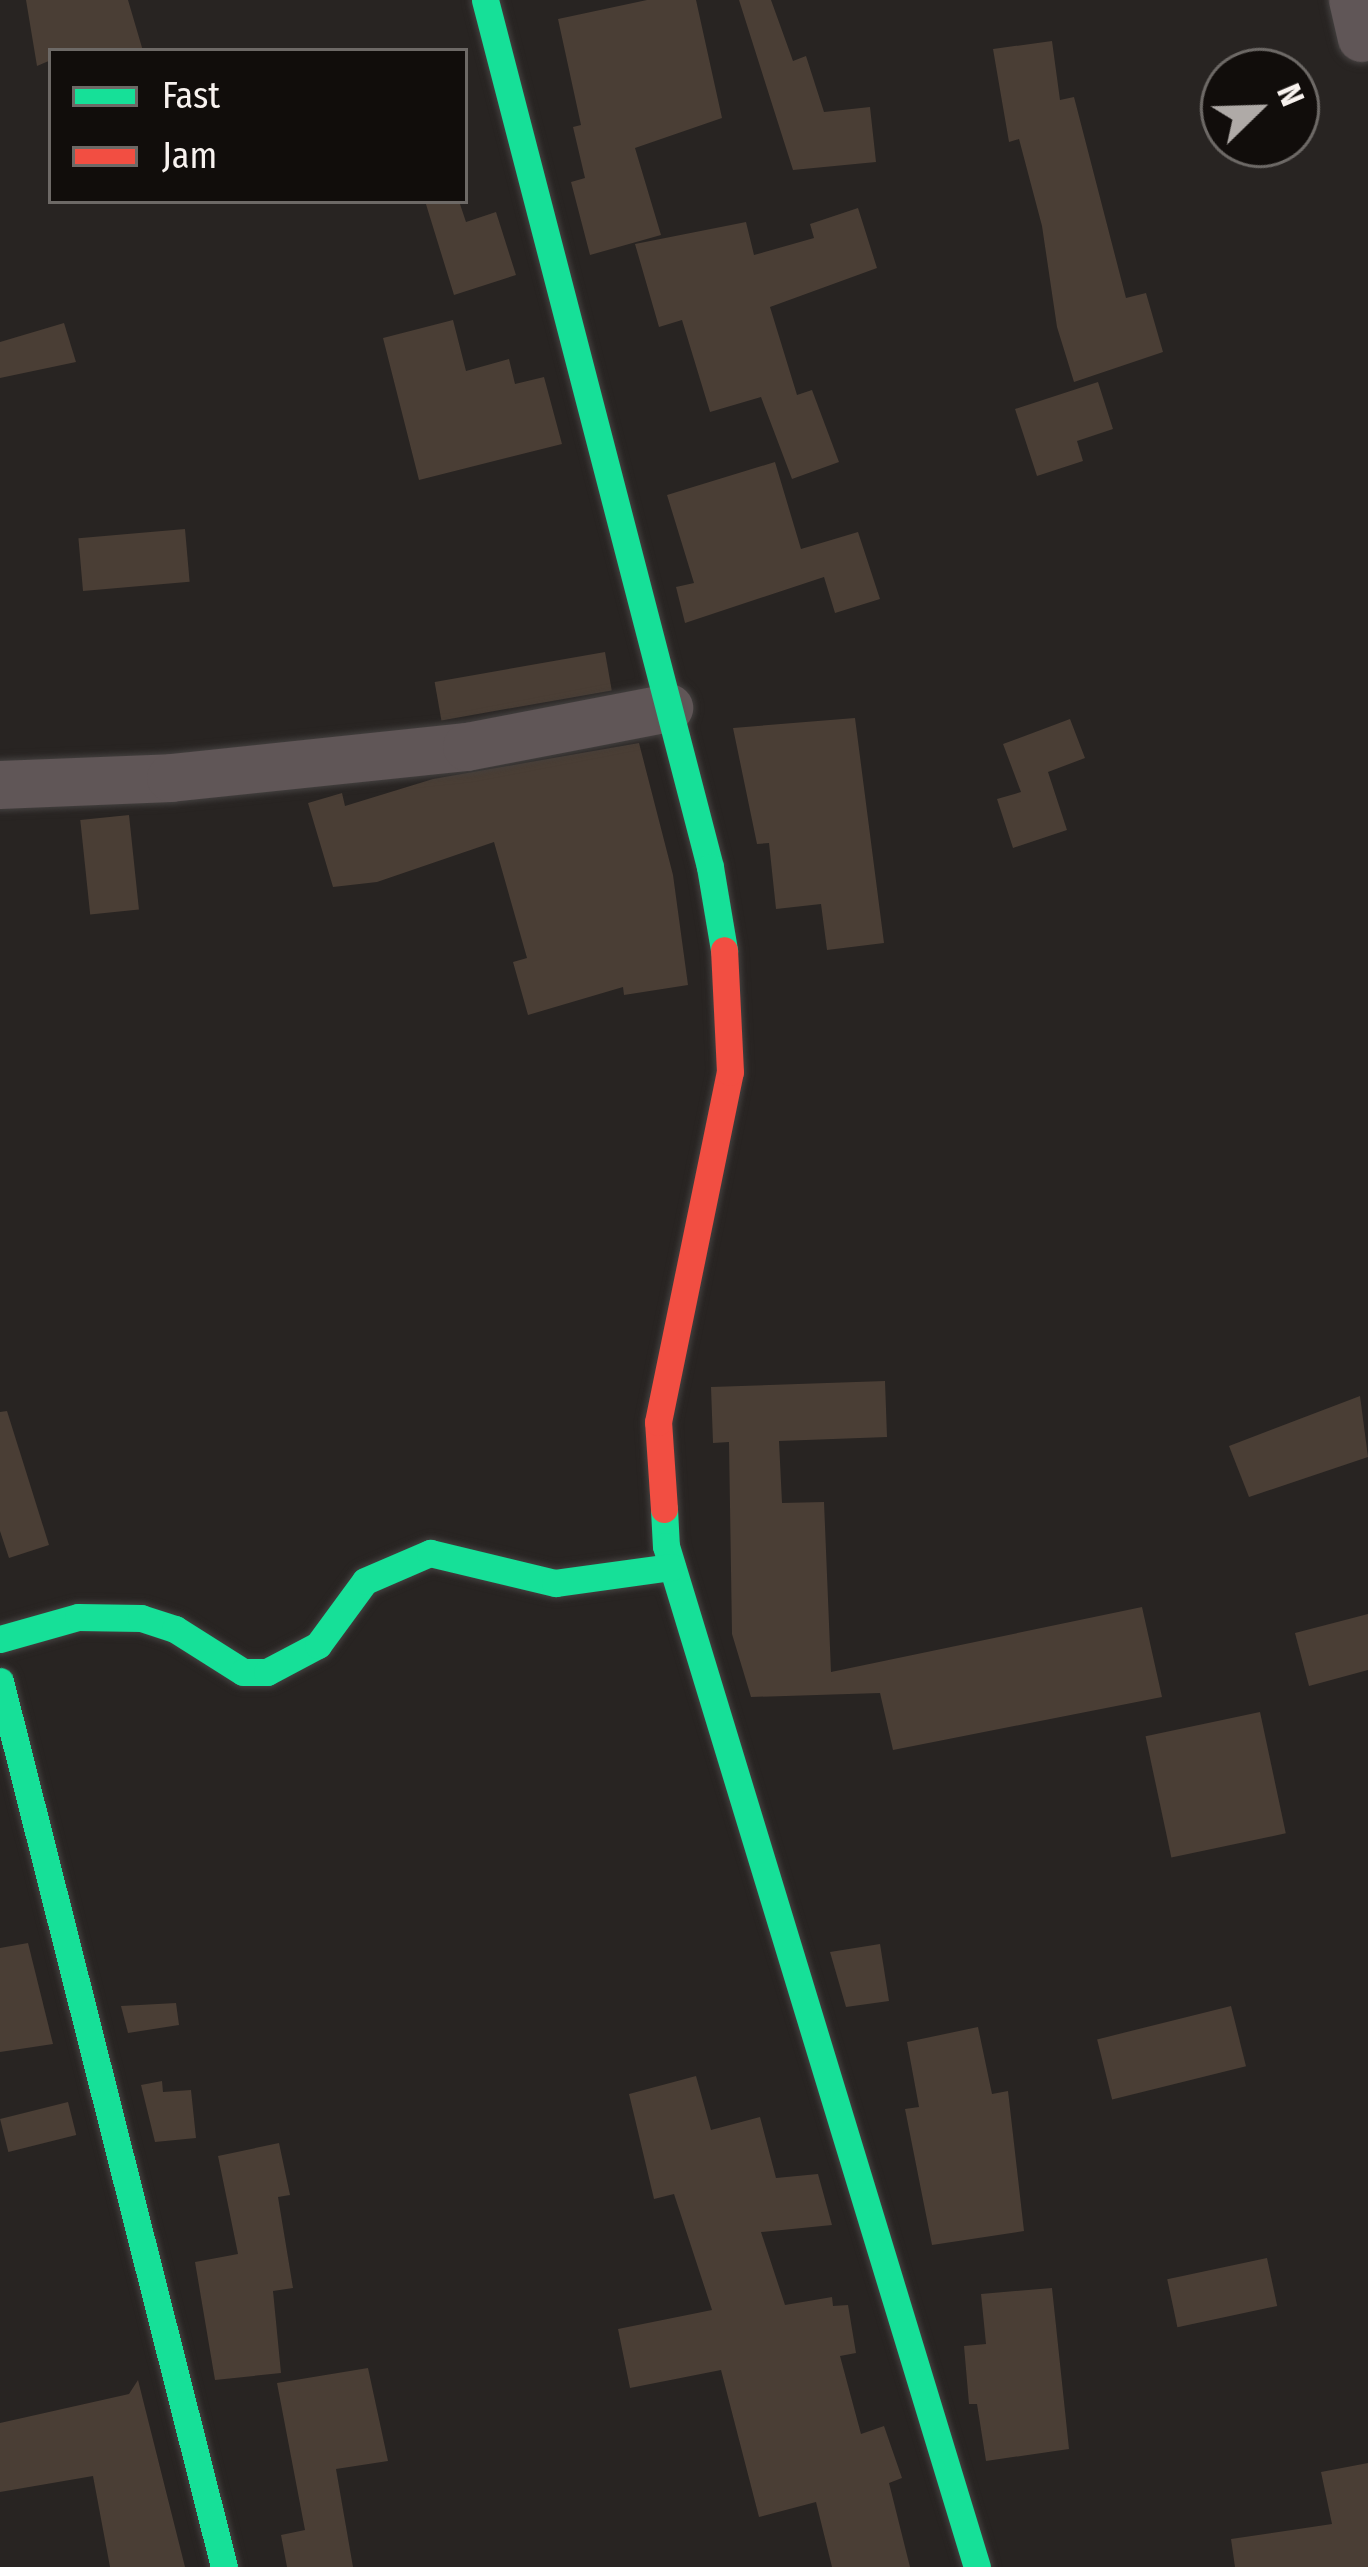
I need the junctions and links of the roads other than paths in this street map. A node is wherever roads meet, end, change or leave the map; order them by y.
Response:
1 (485, 0) edge
2 (669, 708) junction
3 (0, 784) edge
4 (672, 1567) junction
5 (0, 1639) edge
6 (0, 1681) edge
7 (224, 2567) edge
8 (977, 2567) edge

1 - 2 street
2 - 3 street
2 - 4 street
4 - 5 street
4 - 8 street
6 - 7 street

